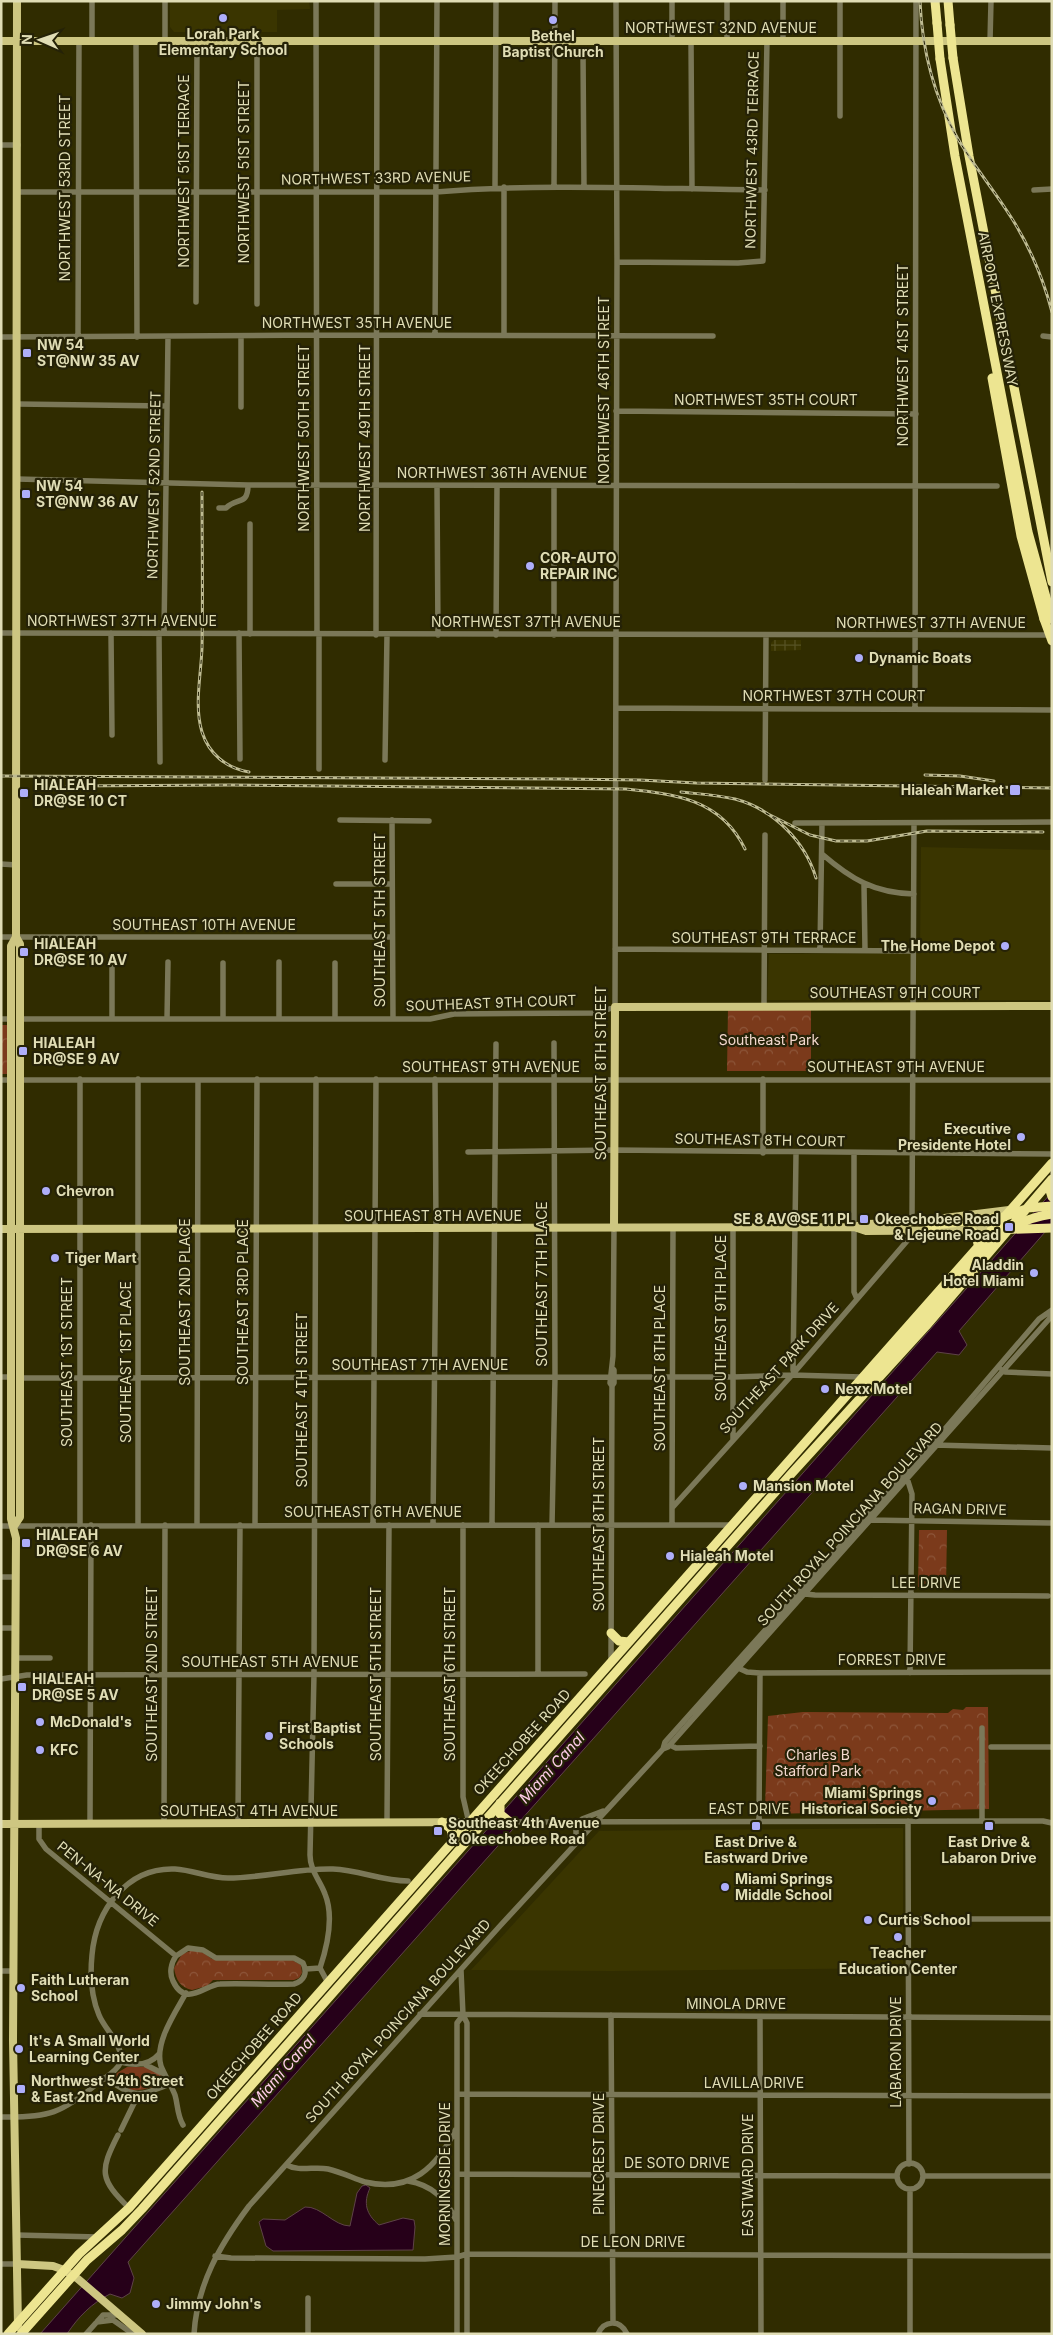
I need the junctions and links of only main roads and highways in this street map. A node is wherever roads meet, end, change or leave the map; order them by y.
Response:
1 (17, 1) edge
2 (935, 1) edge
3 (948, 1) edge
4 (1, 40) edge
5 (18, 40) junction
6 (1052, 41) edge
7 (1052, 582) edge
8 (1048, 619) edge
9 (1052, 641) edge
10 (16, 937) junction
11 (1052, 1006) edge
12 (614, 1007) joint
13 (11, 1022) junction
14 (11, 1080) junction
15 (20, 1080) junction
16 (20, 1121) junction
17 (1052, 1163) edge
18 (1050, 1182) edge
19 (1051, 1196) edge
20 (1052, 1206) edge
21 (1029, 1208) junction
22 (1006, 1213) junction
23 (1052, 1214) edge
24 (854, 1227) junction
25 (614, 1228) junction
26 (1016, 1228) junction
27 (1052, 1228) edge
28 (1, 1229) edge
29 (11, 1229) junction
30 (20, 1229) junction
31 (928, 1230) junction
32 (971, 1230) junction
33 (991, 1230) junction
34 (978, 1244) junction
35 (11, 1377) junction
36 (20, 1438) junction
37 (796, 1453) junction
38 (14, 1526) junction
39 (612, 1633) road end
40 (629, 1642) junction
41 (611, 1662) junction
42 (604, 1687) junction
43 (500, 1807) junction
44 (442, 1822) junction
45 (469, 1822) junction
46 (487, 1822) junction
47 (510, 1822) road end
48 (1, 1824) edge
49 (14, 1824) junction
50 (453, 1841) junction
51 (328, 1983) junction
52 (323, 2004) junction
53 (17, 2264) junction
54 (64, 2270) junction
55 (73, 2275) junction
56 (17, 2322) junction
57 (8, 2334) edge
58 (20, 2334) edge
59 (142, 2334) edge

1 - 5 main road
2 - 8 highway, AIRPORT EXPRESSWAY, bridge
3 - 7 highway, AIRPORT EXPRESSWAY, bridge
4 - 5 main road, NORTHWEST 32ND AVENUE
5 - 6 main road, NORTHWEST 32ND AVENUE
5 - 10 main road
8 - 9 highway, AIRPORT EXPRESSWAY, bridge
10 - 13 main road
10 - 15 main road
11 - 12 main road, SOUTHEAST 9TH COURT
12 - 25 main road, SOUTHEAST 8TH STREET
13 - 14 main road
13 - 15 main road
14 - 16 main road
14 - 29 main road
15 - 16 main road
16 - 30 main road
17 - 22 highway, OKEECHOBEE ROAD
18 - 19 highway
18 - 21 highway, OKEECHOBEE ROAD
20 - 21 highway
21 - 22 highway
21 - 26 highway, OKEECHOBEE ROAD
22 - 24 main road
22 - 31 highway
22 - 33 highway, OKEECHOBEE ROAD
23 - 37 highway, bridge
24 - 25 main road, SOUTHEAST 8TH AVENUE
24 - 31 main road
25 - 30 main road, SOUTHEAST 8TH AVENUE
26 - 27 highway
26 - 33 highway
26 - 42 highway, OKEECHOBEE ROAD
28 - 29 main road, SOUTHEAST 8TH AVENUE
29 - 30 main road, SOUTHEAST 8TH AVENUE
29 - 35 main road
30 - 36 main road
31 - 32 main road
32 - 33 main road
32 - 34 highway
33 - 34 highway, OKEECHOBEE ROAD
34 - 37 highway, OKEECHOBEE ROAD
35 - 36 main road
35 - 38 main road
36 - 38 main road
37 - 40 highway, OKEECHOBEE ROAD
38 - 49 main road
39 - 40 highway
40 - 41 highway, OKEECHOBEE ROAD
41 - 42 highway
41 - 45 highway, OKEECHOBEE ROAD
42 - 43 highway, OKEECHOBEE ROAD
43 - 46 highway, OKEECHOBEE ROAD
43 - 47 highway
44 - 45 main road, SOUTHEAST 4TH AVENUE
44 - 49 main road, SOUTHEAST 4TH AVENUE
44 - 50 highway
45 - 46 main road, SOUTHEAST 4TH AVENUE
45 - 50 highway, OKEECHOBEE ROAD
46 - 52 highway, OKEECHOBEE ROAD
48 - 49 main road, SOUTHEAST 4TH AVENUE
49 - 53 main road
50 - 51 highway, OKEECHOBEE ROAD
51 - 52 highway
51 - 54 highway, OKEECHOBEE ROAD
52 - 55 highway, OKEECHOBEE ROAD
53 - 54 main road
53 - 56 main road
54 - 55 main road
54 - 56 highway, OKEECHOBEE ROAD
55 - 58 highway, OKEECHOBEE ROAD
55 - 59 main road
56 - 57 highway, OKEECHOBEE ROAD
56 - 58 main road

